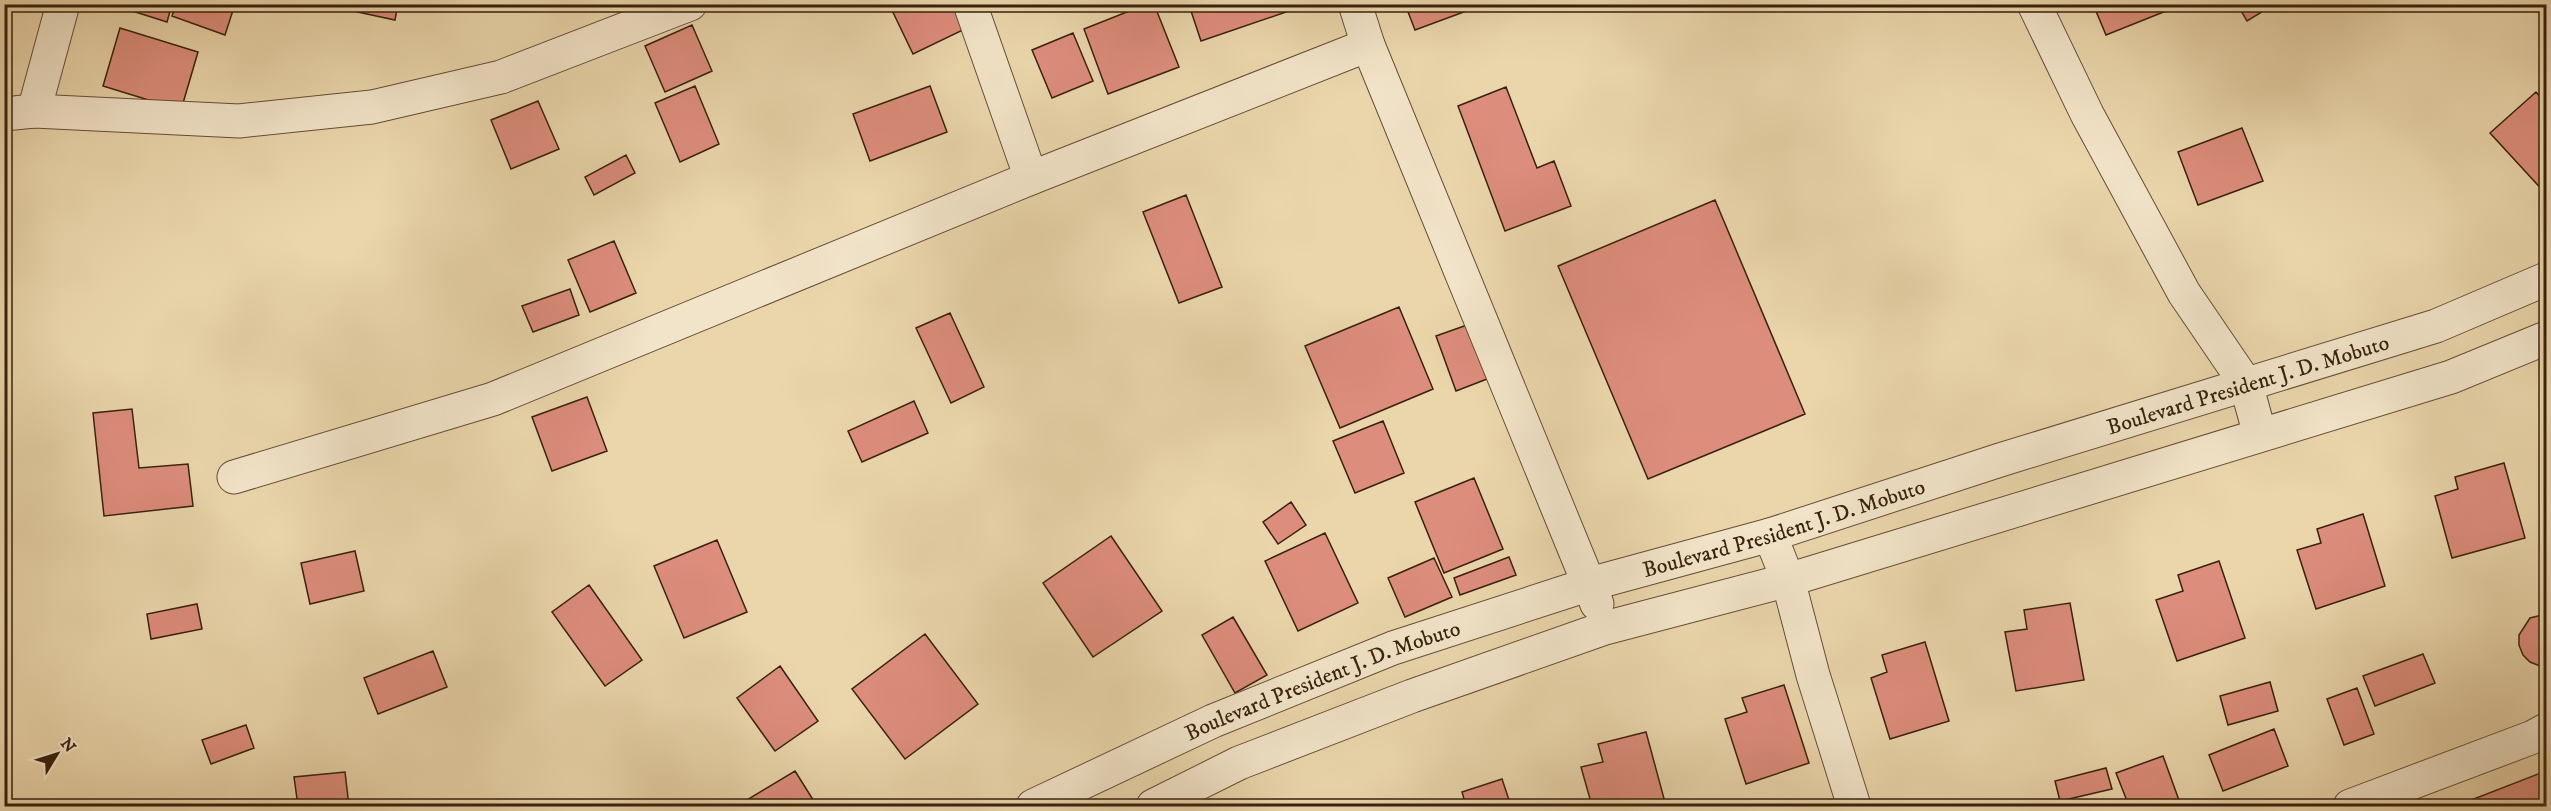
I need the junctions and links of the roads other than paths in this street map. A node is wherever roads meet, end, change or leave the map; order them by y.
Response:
1 (63, 4) edge
2 (690, 4) edge
3 (970, 4) edge
4 (1355, 4) edge
5 (2034, 4) edge
6 (1368, 45) junction
7 (19, 113) edge
8 (1031, 178) junction
9 (2547, 279) edge
10 (2547, 338) edge
11 (2246, 384) junction
12 (2260, 435) junction
13 (234, 477) dead end
14 (1770, 535) junction
15 (1788, 580) junction
16 (1590, 584) junction
17 (1605, 628) junction
18 (2547, 730) edge
19 (1033, 807) edge
20 (1153, 807) edge
21 (1854, 807) edge
22 (2350, 807) edge

1 - 7 street
2 - 7 street
3 - 8 street
4 - 6 street
5 - 11 street
6 - 8 street
6 - 16 street
8 - 13 street
9 - 11 street, Boulevard President J. D. Mobuto
10 - 12 street, Boulevard President J. D. Mobuto
11 - 12 street
11 - 14 street, Boulevard President J. D. Mobuto
12 - 15 street, Boulevard President J. D. Mobuto
14 - 15 street
14 - 16 street, Boulevard President J. D. Mobuto
15 - 17 street, Boulevard President J. D. Mobuto
15 - 21 street
16 - 17 street
16 - 19 street, Boulevard President J. D. Mobuto
17 - 20 street, Boulevard President J. D. Mobuto
18 - 22 street

